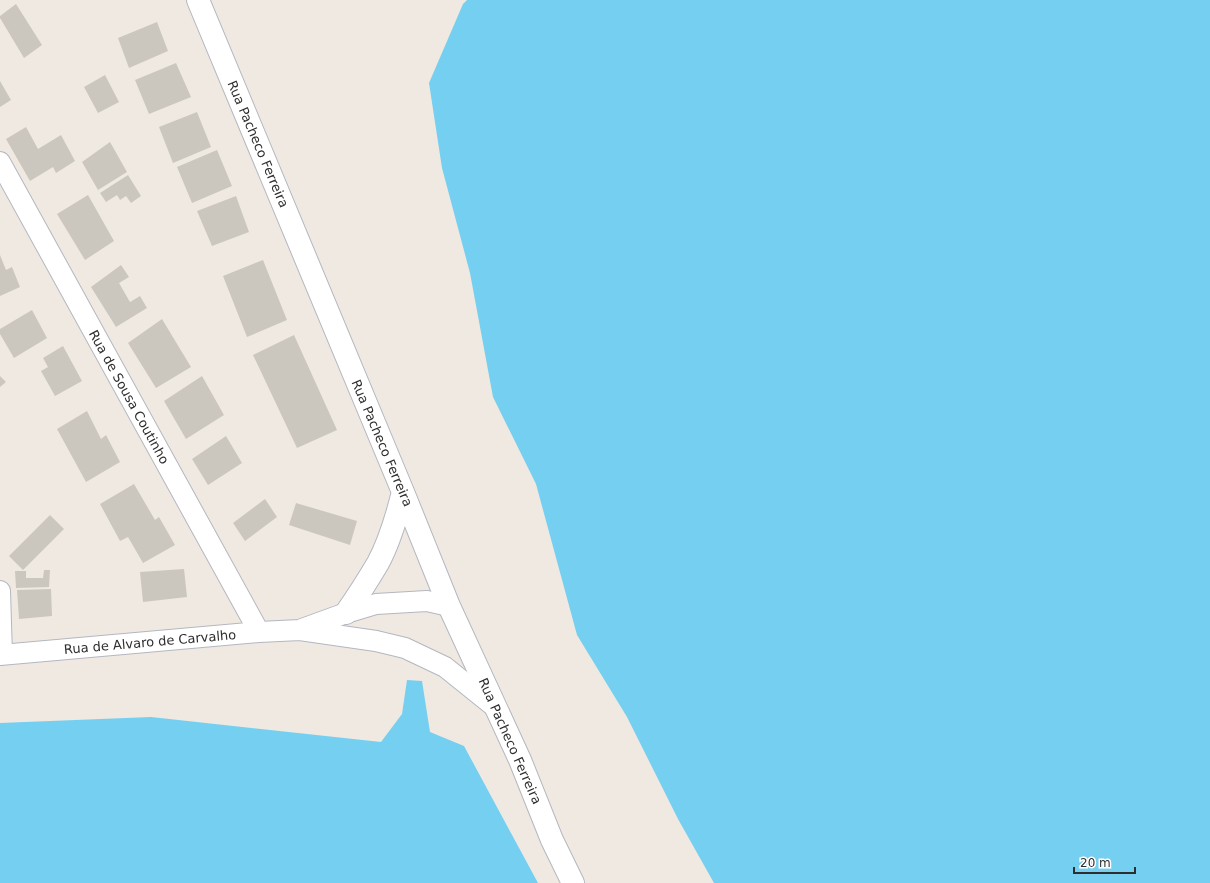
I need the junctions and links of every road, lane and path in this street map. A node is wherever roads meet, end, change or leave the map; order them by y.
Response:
1 (198, 0) edge
2 (0, 162) edge
3 (403, 492) junction
4 (0, 591) edge
5 (449, 606) junction
6 (346, 613) junction
7 (300, 630) junction
8 (259, 632) junction
9 (1, 655) edge
10 (496, 708) junction
11 (573, 883) edge

1 - 3 street, Rua Pacheco Ferreira
2 - 8 street, Rua de Sousa Coutinho
3 - 5 street, Rua Pacheco Ferreira
3 - 6 street
4 - 9 street
5 - 6 street, Rua de Alvaro de Carvalho
5 - 10 street, Rua Pacheco Ferreira
6 - 7 street, Rua de Alvaro de Carvalho
7 - 8 street, Rua de Alvaro de Carvalho
7 - 10 street, Rua de Alvaro de Carvalho
8 - 9 street, Rua de Alvaro de Carvalho
10 - 11 street, Rua Pacheco Ferreira

